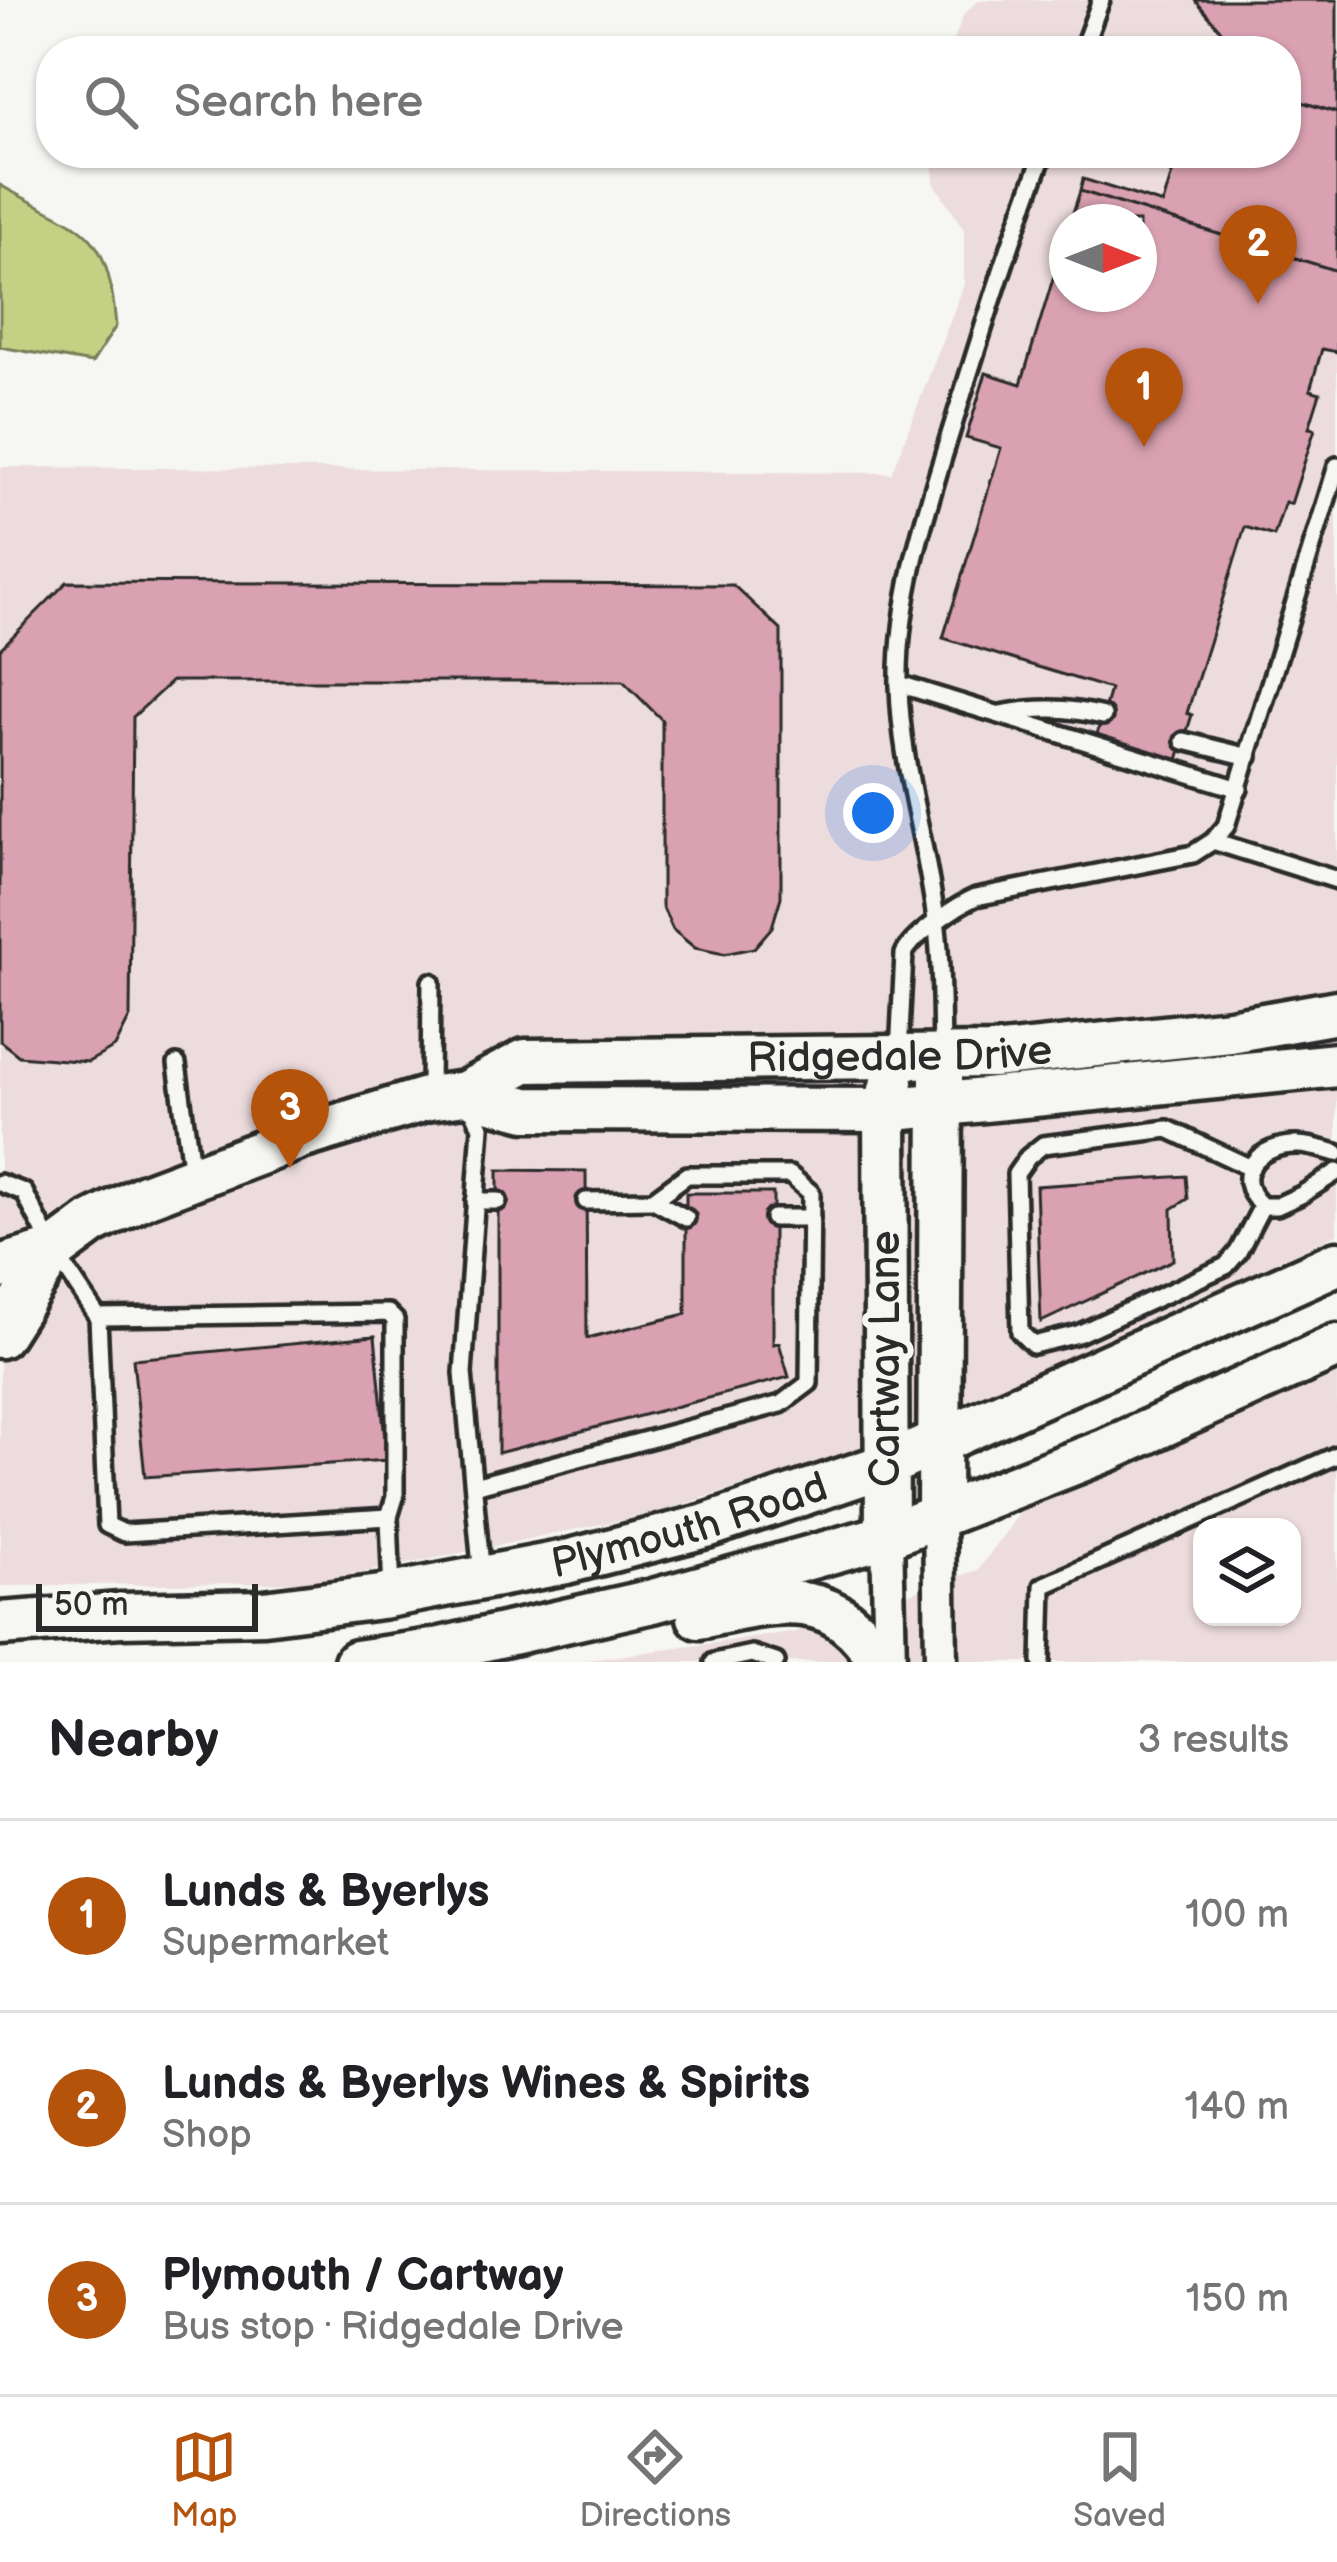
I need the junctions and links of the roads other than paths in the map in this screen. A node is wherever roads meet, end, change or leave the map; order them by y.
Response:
1 (1101, 0) edge
2 (1088, 36) edge
3 (1038, 168) edge
4 (1337, 466) edge
5 (899, 684) junction
6 (997, 714) junction
7 (1102, 716) dead end
8 (1184, 741) dead end
9 (1249, 757) junction
10 (1239, 788) junction
11 (1213, 841) junction
12 (1337, 880) edge
13 (937, 924) junction
14 (431, 982) dead end
15 (1337, 1012) edge
16 (942, 1057) junction
17 (898, 1058) junction
18 (178, 1064) dead end
19 (1337, 1065) edge
20 (447, 1096) junction
21 (939, 1106) junction
22 (885, 1109) junction
23 (1337, 1153) edge
24 (1251, 1168) junction
25 (1337, 1172) edge
26 (193, 1178) junction
27 (0, 1183) edge
28 (653, 1200) junction
29 (475, 1201) junction
30 (498, 1201) dead end
31 (586, 1201) dead end
32 (1262, 1206) junction
33 (686, 1218) dead end
34 (811, 1218) junction
35 (773, 1219) dead end
36 (54, 1251) junction
37 (1337, 1263) edge
38 (0, 1267) edge
39 (98, 1317) junction
40 (0, 1336) edge
41 (1337, 1346) edge
42 (942, 1437) junction
43 (1337, 1455) edge
44 (887, 1465) junction
45 (474, 1486) junction
46 (939, 1514) junction
47 (389, 1517) junction
48 (886, 1536) junction
49 (483, 1579) junction
50 (392, 1595) junction
51 (0, 1624) edge
52 (433, 1656) edge
53 (356, 1662) edge
54 (714, 1662) edge
55 (776, 1662) edge
56 (880, 1662) edge
57 (890, 1662) edge
58 (941, 1662) edge
59 (1041, 1662) edge

1 - 2 lane
3 - 5 lane
4 - 9 lane
5 - 6 lane
5 - 13 lane
6 - 7 lane
6 - 10 lane
8 - 9 lane
9 - 10 lane
10 - 11 lane
11 - 12 lane
11 - 13 lane
13 - 16 lane
13 - 17 lane
14 - 20 lane
15 - 16 street, Ridgedale Drive
16 - 17 street, Ridgedale Drive
16 - 21 street, Cartway Lane
17 - 20 street, Ridgedale Drive
17 - 22 street, Cartway Lane
18 - 26 lane
19 - 21 street, Ridgedale Drive
20 - 22 street, Ridgedale Drive
20 - 26 street, Ridgedale Drive
20 - 29 lane
21 - 22 street, Ridgedale Drive
21 - 42 street, Cartway Lane
22 - 44 street, Cartway Lane
23 - 24 lane
24 - 32 lane
24 - 32 lane
25 - 32 lane
26 - 36 street, Ridgedale Drive
27 - 36 lane
28 - 31 lane
28 - 33 lane
28 - 34 lane
29 - 30 lane
29 - 45 lane
34 - 35 lane
34 - 45 lane
36 - 38 street, Ridgedale Drive
36 - 39 lane
36 - 40 street, Ridgedale Drive
37 - 42 street, Plymouth Road
39 - 47 lane
39 - 47 lane
41 - 46 street, Plymouth Road
42 - 44 street, Plymouth Road
42 - 46 street, Cartway Lane
43 - 59 lane
44 - 48 street, Cartway Lane
44 - 49 street, Plymouth Road
45 - 49 lane
46 - 48 street, Plymouth Road
46 - 58 street, Cartway Lane
47 - 50 lane
48 - 52 street, Plymouth Road
48 - 57 street, Cartway Lane
49 - 50 street, Plymouth Road
50 - 51 street, Plymouth Road
52 - 53 street, Plymouth Road
52 - 56 street
54 - 55 lane

